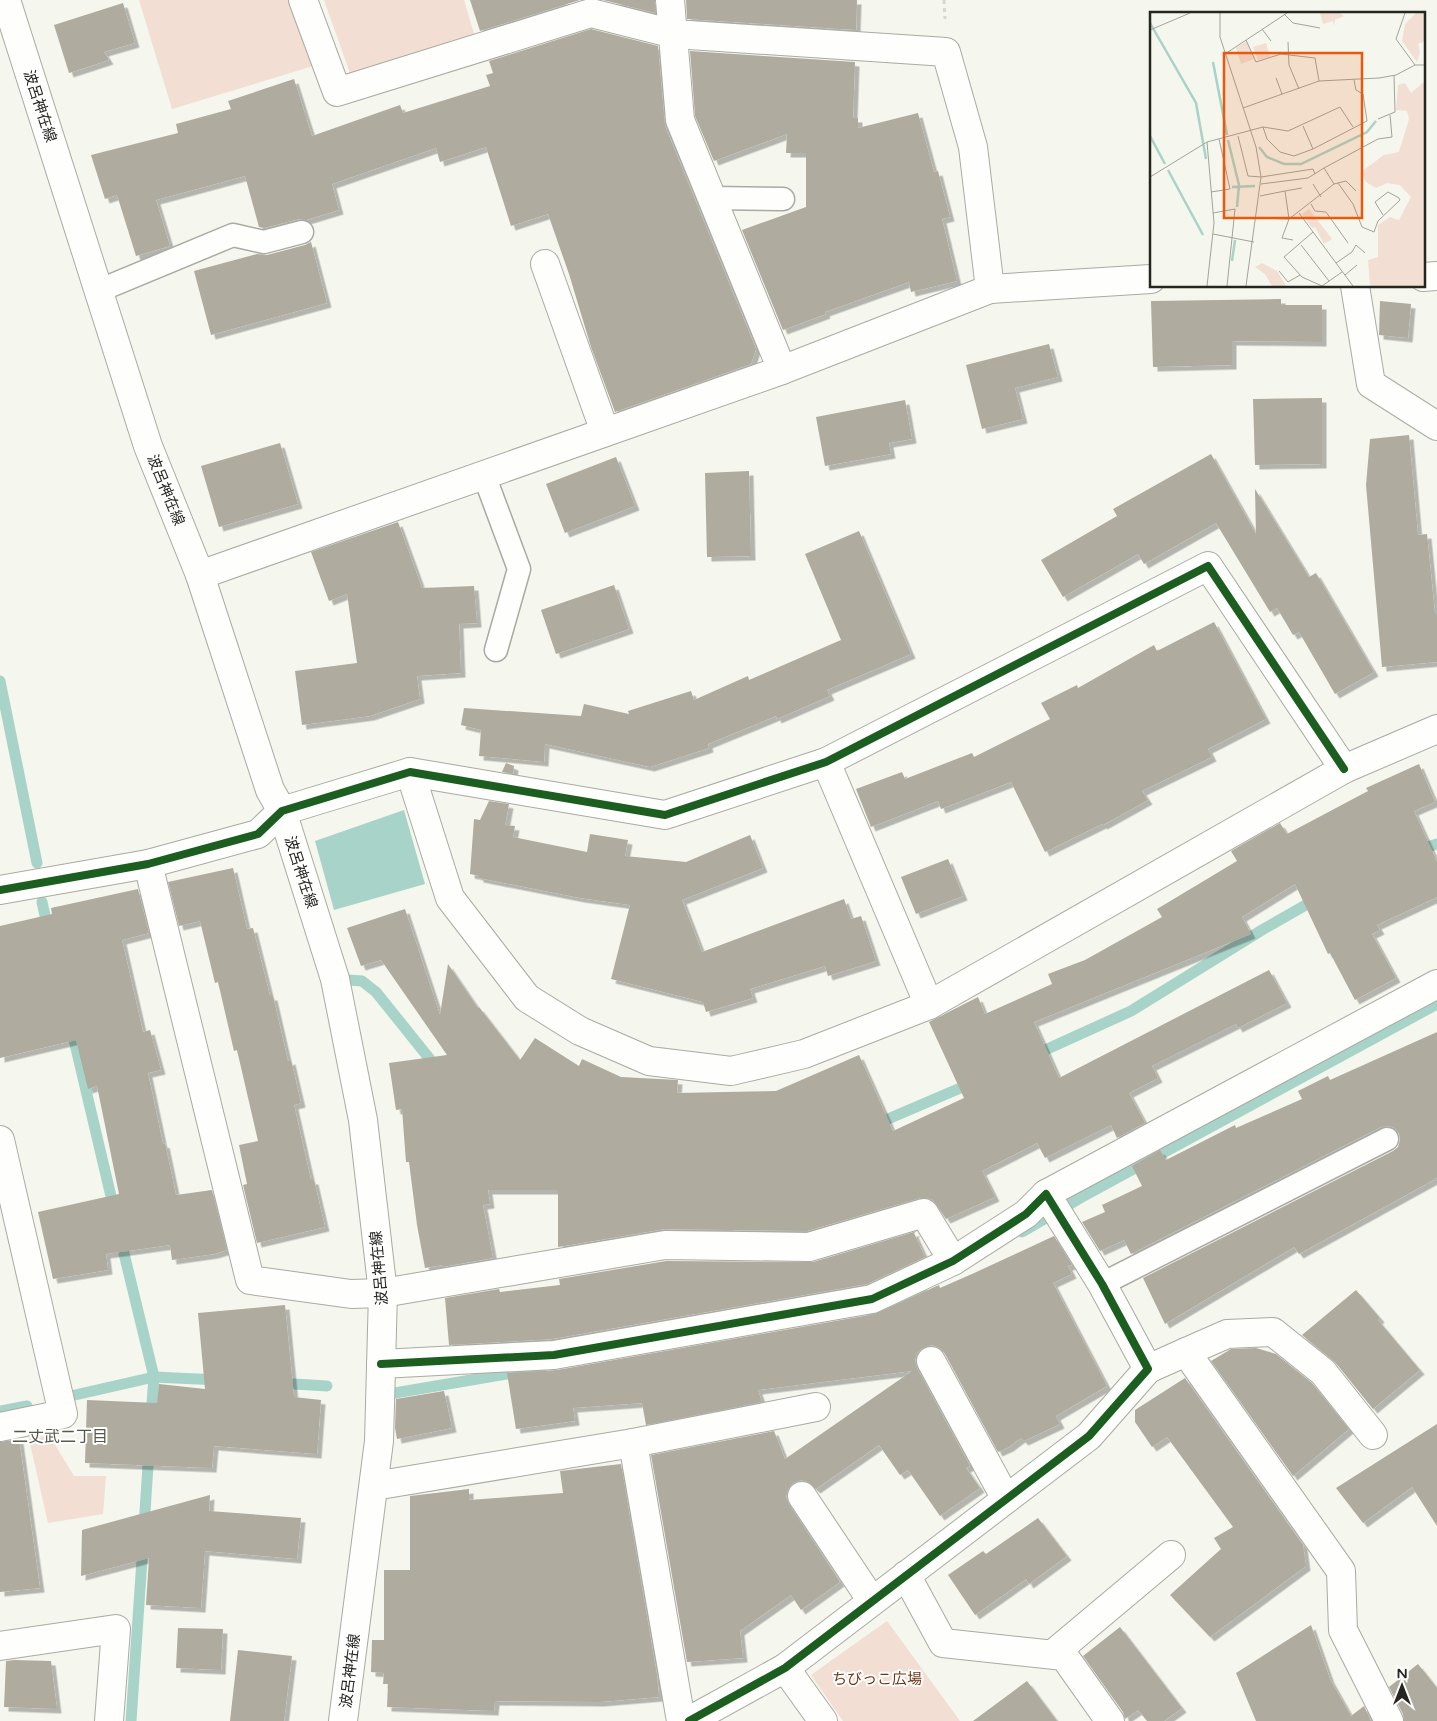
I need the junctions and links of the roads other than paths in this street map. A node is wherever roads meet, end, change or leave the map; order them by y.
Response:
1 (303, 0) edge
2 (670, 0) edge
3 (13, 3) edge
4 (589, 6) edge
5 (674, 34) junction
6 (712, 198) junction
7 (782, 198) dead end
8 (302, 232) dead end
9 (545, 264) dead end
10 (1437, 276) edge
11 (1424, 277) edge
12 (1150, 279) edge
13 (1355, 288) edge
14 (990, 289) junction
15 (98, 291) junction
16 (782, 370) junction
17 (1437, 426) edge
18 (605, 432) junction
19 (484, 475) junction
20 (200, 574) junction
21 (496, 650) dead end
22 (1437, 729) edge
23 (826, 762) junction
24 (1344, 769) junction
25 (410, 772) junction
26 (282, 811) junction
27 (148, 864) junction
28 (0, 890) edge
29 (1437, 984) edge
30 (929, 1005) junction
31 (1387, 1139) dead end
32 (0, 1140) edge
33 (1053, 1207) junction
34 (953, 1261) junction
35 (1102, 1284) junction
36 (383, 1293) junction
37 (1186, 1352) junction
38 (931, 1361) dead end
39 (381, 1364) junction
40 (1148, 1369) junction
41 (816, 1407) dead end
42 (0, 1427) edge
43 (1374, 1435) dead end
44 (633, 1443) junction
45 (374, 1486) junction
46 (802, 1496) dead end
47 (1006, 1499) junction
48 (1172, 1555) dead end
49 (906, 1575) junction
50 (872, 1601) junction
51 (0, 1646) edge
52 (1053, 1654) junction
53 (785, 1668) junction
54 (109, 1721) edge
55 (343, 1721) edge
56 (680, 1721) edge
57 (689, 1721) edge
58 (823, 1721) edge
59 (1110, 1721) edge
60 (1389, 1721) edge

1 - 4 street
2 - 5 street
3 - 15 street, 波呂神在線
4 - 5 street
5 - 6 street
5 - 14 street
6 - 7 lane
6 - 16 street
8 - 15 lane
9 - 18 street
10 - 11 street
12 - 14 street
13 - 17 street
14 - 16 street
15 - 20 street, 波呂神在線
16 - 18 street
18 - 19 street
19 - 20 street
19 - 21 lane
20 - 26 street, 波呂神在線
22 - 24 street
23 - 24 street
23 - 25 street
23 - 30 street
24 - 30 street
25 - 26 street
25 - 30 street
26 - 27 street
26 - 36 street, 波呂神在線
27 - 28 street
27 - 36 street
29 - 33 street
31 - 35 lane
32 - 42 street
33 - 34 street
33 - 35 street
34 - 36 street
34 - 39 street
35 - 40 street
36 - 39 street, 波呂神在線
37 - 40 street
37 - 43 street
37 - 60 street
38 - 47 street
39 - 45 street, 波呂神在線
40 - 47 street
41 - 44 street
44 - 45 street
44 - 56 street
45 - 55 street, 波呂神在線
46 - 50 street
47 - 49 street
48 - 52 street
49 - 50 street
49 - 52 street
50 - 53 street
51 - 54 street
52 - 59 street
53 - 57 street
53 - 58 street

